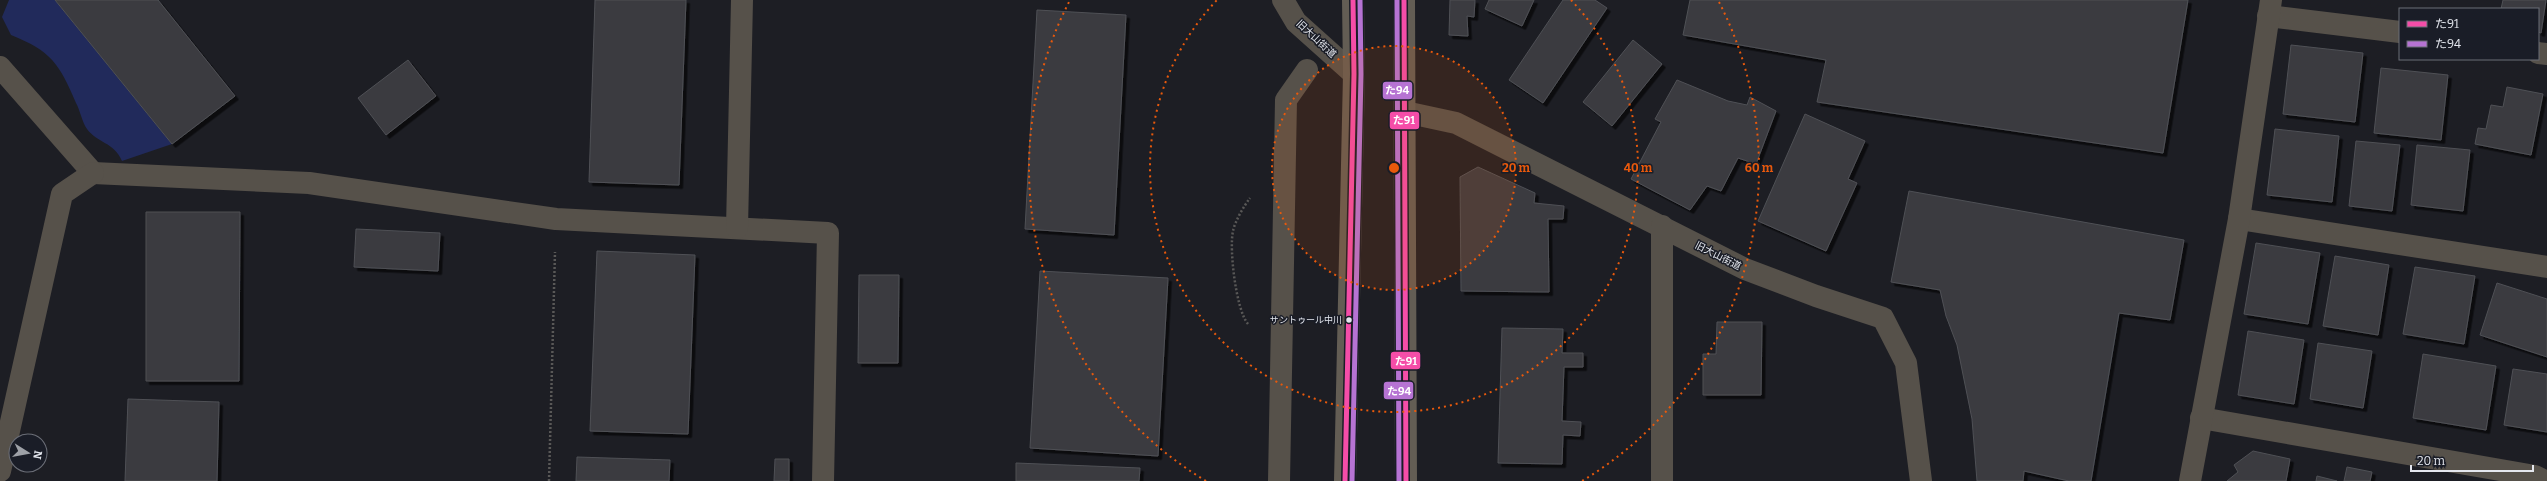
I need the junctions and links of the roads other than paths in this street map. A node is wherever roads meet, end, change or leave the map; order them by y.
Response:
1 (742, 0) edge
2 (1283, 0) edge
3 (1353, 0) edge
4 (1404, 0) edge
5 (2269, 8) edge
6 (2399, 32) edge
7 (0, 67) edge
8 (1307, 70) dead end
9 (1354, 74) junction
10 (1405, 112) junction
11 (92, 173) junction
12 (2239, 219) junction
13 (1662, 226) junction
14 (737, 228) junction
15 (2547, 267) edge
16 (2201, 418) junction
17 (0, 471) edge
18 (823, 481) edge
19 (1279, 481) edge
20 (1345, 481) edge
21 (1406, 481) edge
22 (1662, 481) edge
23 (1921, 481) edge
24 (2190, 481) edge
25 (2545, 481) edge

1 - 14 street
2 - 9 street, 旧大山街道
3 - 9 main road
4 - 10 main road
5 - 6 street
5 - 12 street
7 - 11 street
8 - 19 street
9 - 20 main road
10 - 13 street, 旧大山街道
10 - 21 main road
11 - 14 street
11 - 17 street
12 - 15 street
12 - 16 street
13 - 22 street
13 - 23 street, 旧大山街道
14 - 18 street
16 - 24 street
16 - 25 street

